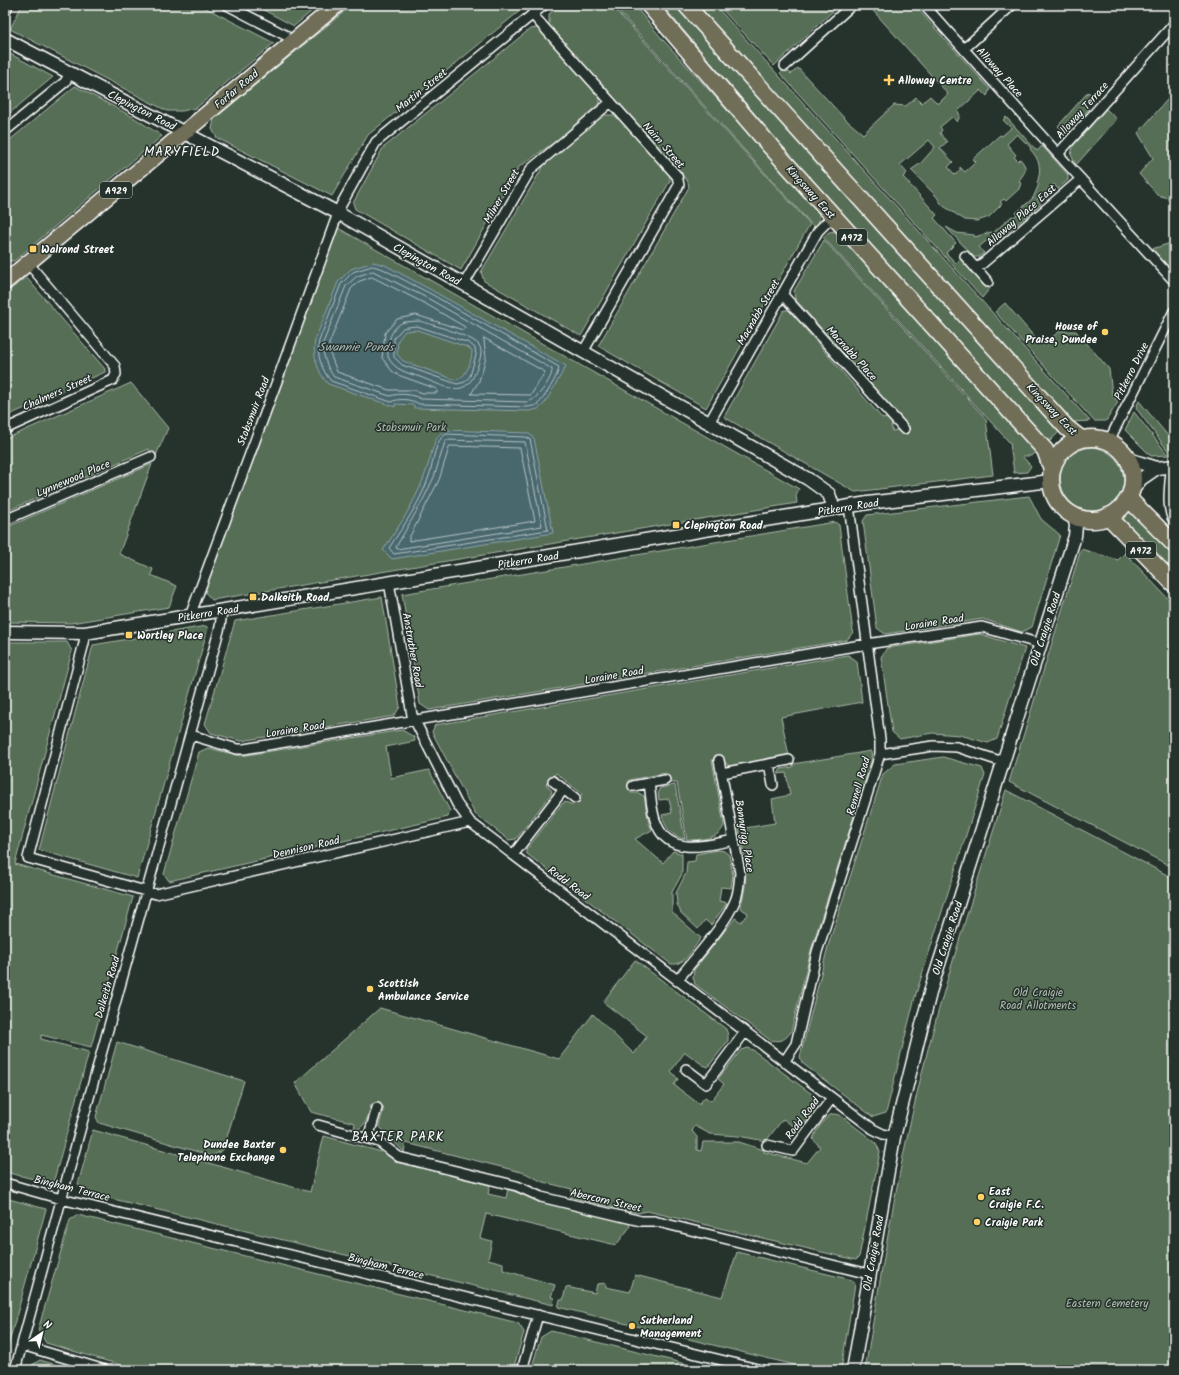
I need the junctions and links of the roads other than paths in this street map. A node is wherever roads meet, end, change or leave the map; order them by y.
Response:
1 (8, 5) edge
2 (227, 5) edge
3 (337, 5) edge
4 (544, 5) edge
5 (649, 5) edge
6 (686, 5) edge
7 (924, 5) edge
8 (1012, 5) edge
9 (848, 6) edge
10 (5, 12) edge
11 (532, 14) junction
12 (1174, 24) edge
13 (285, 35) dead end
14 (5, 39) edge
15 (964, 49) junction
16 (785, 66) dead end
17 (70, 72) junction
18 (611, 102) junction
19 (5, 131) edge
20 (185, 132) junction
21 (1058, 154) junction
22 (1081, 179) junction
23 (338, 213) junction
24 (833, 216) junction
25 (965, 256) dead end
26 (28, 263) junction
27 (976, 269) junction
28 (6, 279) edge
29 (1174, 281) edge
30 (988, 282) dead end
31 (464, 284) junction
32 (782, 294) junction
33 (1174, 311) edge
34 (583, 352) junction
35 (709, 423) junction
36 (904, 428) dead end
37 (5, 429) edge
38 (1081, 439) junction
39 (1108, 441) junction
40 (151, 457) dead end
41 (1128, 459) junction
42 (1173, 466) edge
43 (1156, 468) junction
44 (1052, 475) junction
45 (1129, 496) junction
46 (849, 506) junction
47 (834, 509) junction
48 (1074, 516) junction
49 (1108, 516) junction
50 (5, 520) edge
51 (1174, 521) edge
52 (1174, 544) edge
53 (390, 582) junction
54 (1174, 584) edge
55 (222, 611) junction
56 (190, 616) junction
57 (5, 632) edge
58 (85, 633) junction
59 (867, 644) junction
60 (1041, 644) junction
61 (416, 721) junction
62 (191, 735) junction
63 (880, 754) junction
64 (719, 760) dead end
65 (789, 760) dead end
66 (1003, 762) junction
67 (768, 764) junction
68 (722, 773) junction
69 (553, 780) dead end
70 (665, 780) dead end
71 (649, 783) junction
72 (773, 785) dead end
73 (633, 786) dead end
74 (564, 789) junction
75 (575, 798) dead end
76 (470, 822) junction
77 (734, 840) junction
78 (513, 855) junction
79 (147, 891) junction
80 (677, 981) junction
81 (745, 1032) junction
82 (784, 1062) junction
83 (686, 1069) dead end
84 (832, 1098) junction
85 (376, 1108) dead end
86 (318, 1125) dead end
87 (894, 1137) junction
88 (368, 1138) junction
89 (767, 1146) dead end
90 (5, 1183) edge
91 (61, 1199) junction
92 (869, 1274) junction
93 (538, 1315) junction
94 (22, 1345) junction
95 (15, 1370) edge
96 (105, 1370) edge
97 (522, 1370) edge
98 (762, 1370) edge
99 (853, 1370) edge

1 - 10 street
2 - 13 street
3 - 20 main road, Forfar Road / A929
4 - 11 street, Martin Street
5 - 24 highway, Kingsway East / A972
6 - 38 highway, Kingsway East / A972
7 - 15 street, Alloway Place
8 - 15 street
9 - 16 street
11 - 18 street, Nairn Street
11 - 23 street, Martin Street
12 - 21 street, Alloway Terrace
14 - 17 street, Clepington Road
15 - 21 street, Alloway Place
17 - 19 street
17 - 20 street, Clepington Road
18 - 31 street, Milner Street
18 - 34 street, Nairn Street
20 - 23 street, Clepington Road
20 - 26 main road, A929
21 - 22 street, Alloway Terrace
22 - 27 street, Alloway Place East
22 - 29 street, Alloway Terrace
23 - 31 street, Clepington Road
23 - 56 street, Stobsmuir Road
24 - 32 street, Macnabb Street
24 - 44 highway, Kingsway East / A972
25 - 27 street
26 - 28 main road, A929
26 - 37 street, Chalmers Street
27 - 30 street
31 - 34 street, Clepington Road
32 - 35 street, Macnabb Street
32 - 36 street, Macnabb Place
33 - 39 street, Pitkerro Drive
34 - 35 street, Clepington Road
35 - 47 street, Clepington Road
38 - 39 highway, Kingsway East
38 - 44 highway, Kingsway East
39 - 41 highway
40 - 50 street, Lynnewood Place
41 - 43 street
41 - 45 highway
42 - 43 street
42 - 51 street
43 - 45 street
44 - 46 street, Pitkerro Road
44 - 48 highway, Kingsway East
45 - 49 highway
45 - 52 highway, A972
46 - 47 street, Pitkerro Road
46 - 59 street, Rennell Road
47 - 53 street, Pitkerro Road
48 - 49 highway
48 - 60 street, Old Craigie Road
49 - 54 highway, A972
53 - 55 street, Pitkerro Road
53 - 61 street, Anstruther Road
55 - 56 street, Pitkerro Road
55 - 62 street, Dalkeith Road
56 - 58 street, Pitkerro Road
57 - 58 street, Pitkerro Road
58 - 79 street
59 - 60 street, Loraine Road
59 - 61 street, Loraine Road
59 - 63 street, Rennell Road
60 - 66 street, Old Craigie Road
61 - 62 street, Loraine Road
61 - 76 street, Rodd Road
62 - 79 street, Dalkeith Road
63 - 66 street
63 - 82 street, Rennell Road
64 - 68 street, Bonnyrigg Place
65 - 67 street
66 - 87 street, Old Craigie Road
67 - 68 street
67 - 72 street
68 - 77 street, Bonnyrigg Place
69 - 74 street
70 - 71 street
71 - 73 street
71 - 77 street
74 - 75 street
74 - 78 street
76 - 78 street, Rodd Road
76 - 79 street, Dennison Road
77 - 80 street, Bonnyrigg Place
78 - 80 street, Rodd Road
79 - 91 street, Dalkeith Road
80 - 81 street, Rodd Road
81 - 82 street, Rodd Road
81 - 83 street
82 - 84 street, Rodd Road
84 - 87 street, Rodd Road
84 - 89 street, Rodd Road
85 - 88 street
86 - 88 street, Abercorn Street
87 - 92 street, Old Craigie Road
88 - 92 street, Abercorn Street
90 - 91 street, Bingham Terrace
91 - 93 street, Bingham Terrace
91 - 94 street, Dalkeith Road
92 - 99 street, Old Craigie Road
93 - 97 street
93 - 98 street, Bingham Terrace
94 - 95 street, Dalkeith Road
94 - 96 street

